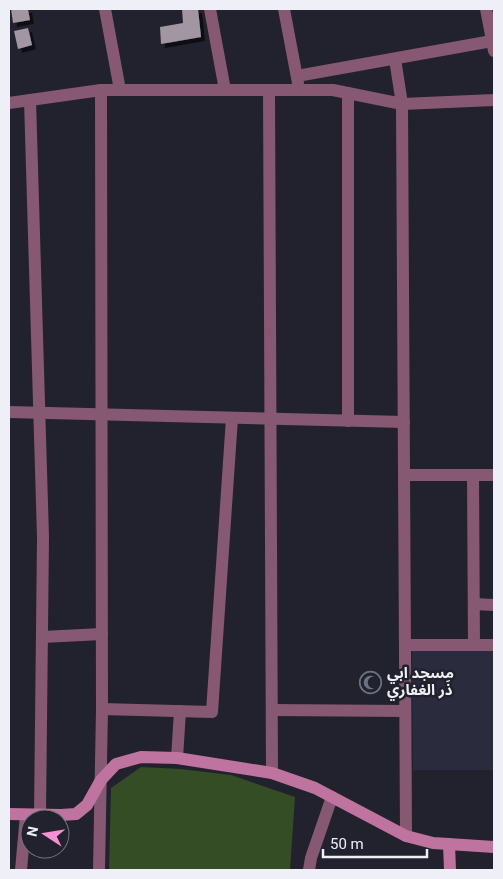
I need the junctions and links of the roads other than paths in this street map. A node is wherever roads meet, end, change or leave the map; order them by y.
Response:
1 (105, 9) edge
2 (210, 9) edge
3 (284, 9) edge
4 (486, 9) edge
5 (493, 46) edge
6 (395, 58) junction
7 (297, 76) junction
8 (101, 90) junction
9 (120, 90) junction
10 (224, 90) junction
11 (269, 90) junction
12 (299, 90) junction
13 (348, 93) junction
14 (30, 100) junction
15 (494, 100) edge
16 (9, 103) edge
17 (402, 104) junction
18 (9, 412) edge
19 (39, 413) junction
20 (102, 414) junction
21 (232, 418) junction
22 (270, 419) junction
23 (348, 420) junction
24 (404, 422) junction
25 (404, 475) junction
26 (473, 475) junction
27 (494, 475) edge
28 (474, 604) junction
29 (494, 605) edge
30 (102, 634) junction
31 (42, 637) junction
32 (405, 645) junction
33 (474, 645) junction
34 (494, 645) edge
35 (102, 709) junction
36 (272, 710) junction
37 (180, 711) junction
38 (405, 711) junction
39 (177, 758) junction
40 (272, 773) junction
41 (100, 780) junction
42 (332, 798) junction
43 (40, 809) edge
44 (70, 815) edge
45 (406, 836) junction
46 (449, 844) junction
47 (494, 847) edge
48 (99, 870) edge
49 (309, 870) edge
50 (450, 870) edge

1 - 9 street
2 - 10 street
3 - 7 street
4 - 5 street
5 - 6 street
6 - 7 street
6 - 17 street
7 - 12 street
8 - 9 street
8 - 14 street
8 - 20 street
9 - 10 street
10 - 11 street
11 - 12 street
11 - 22 street
12 - 13 street
13 - 17 street
13 - 23 street
14 - 16 street
14 - 19 street
15 - 17 street
17 - 24 street
18 - 19 street
19 - 20 street
19 - 31 street
20 - 21 street
20 - 30 street
21 - 22 street
21 - 37 street
22 - 23 street
22 - 36 street
23 - 24 street
24 - 25 street
25 - 26 street
25 - 32 street
26 - 27 street
26 - 28 street
28 - 29 street
28 - 33 street
30 - 31 street
30 - 35 street
31 - 43 street
32 - 33 street
32 - 38 street
33 - 34 street
35 - 37 street
35 - 41 street
36 - 38 street
36 - 40 street
37 - 39 street
38 - 45 street
39 - 40 street
39 - 41 street
40 - 42 street
41 - 44 street
41 - 48 street
42 - 45 street
42 - 49 street
45 - 46 street
46 - 47 street
46 - 50 street

